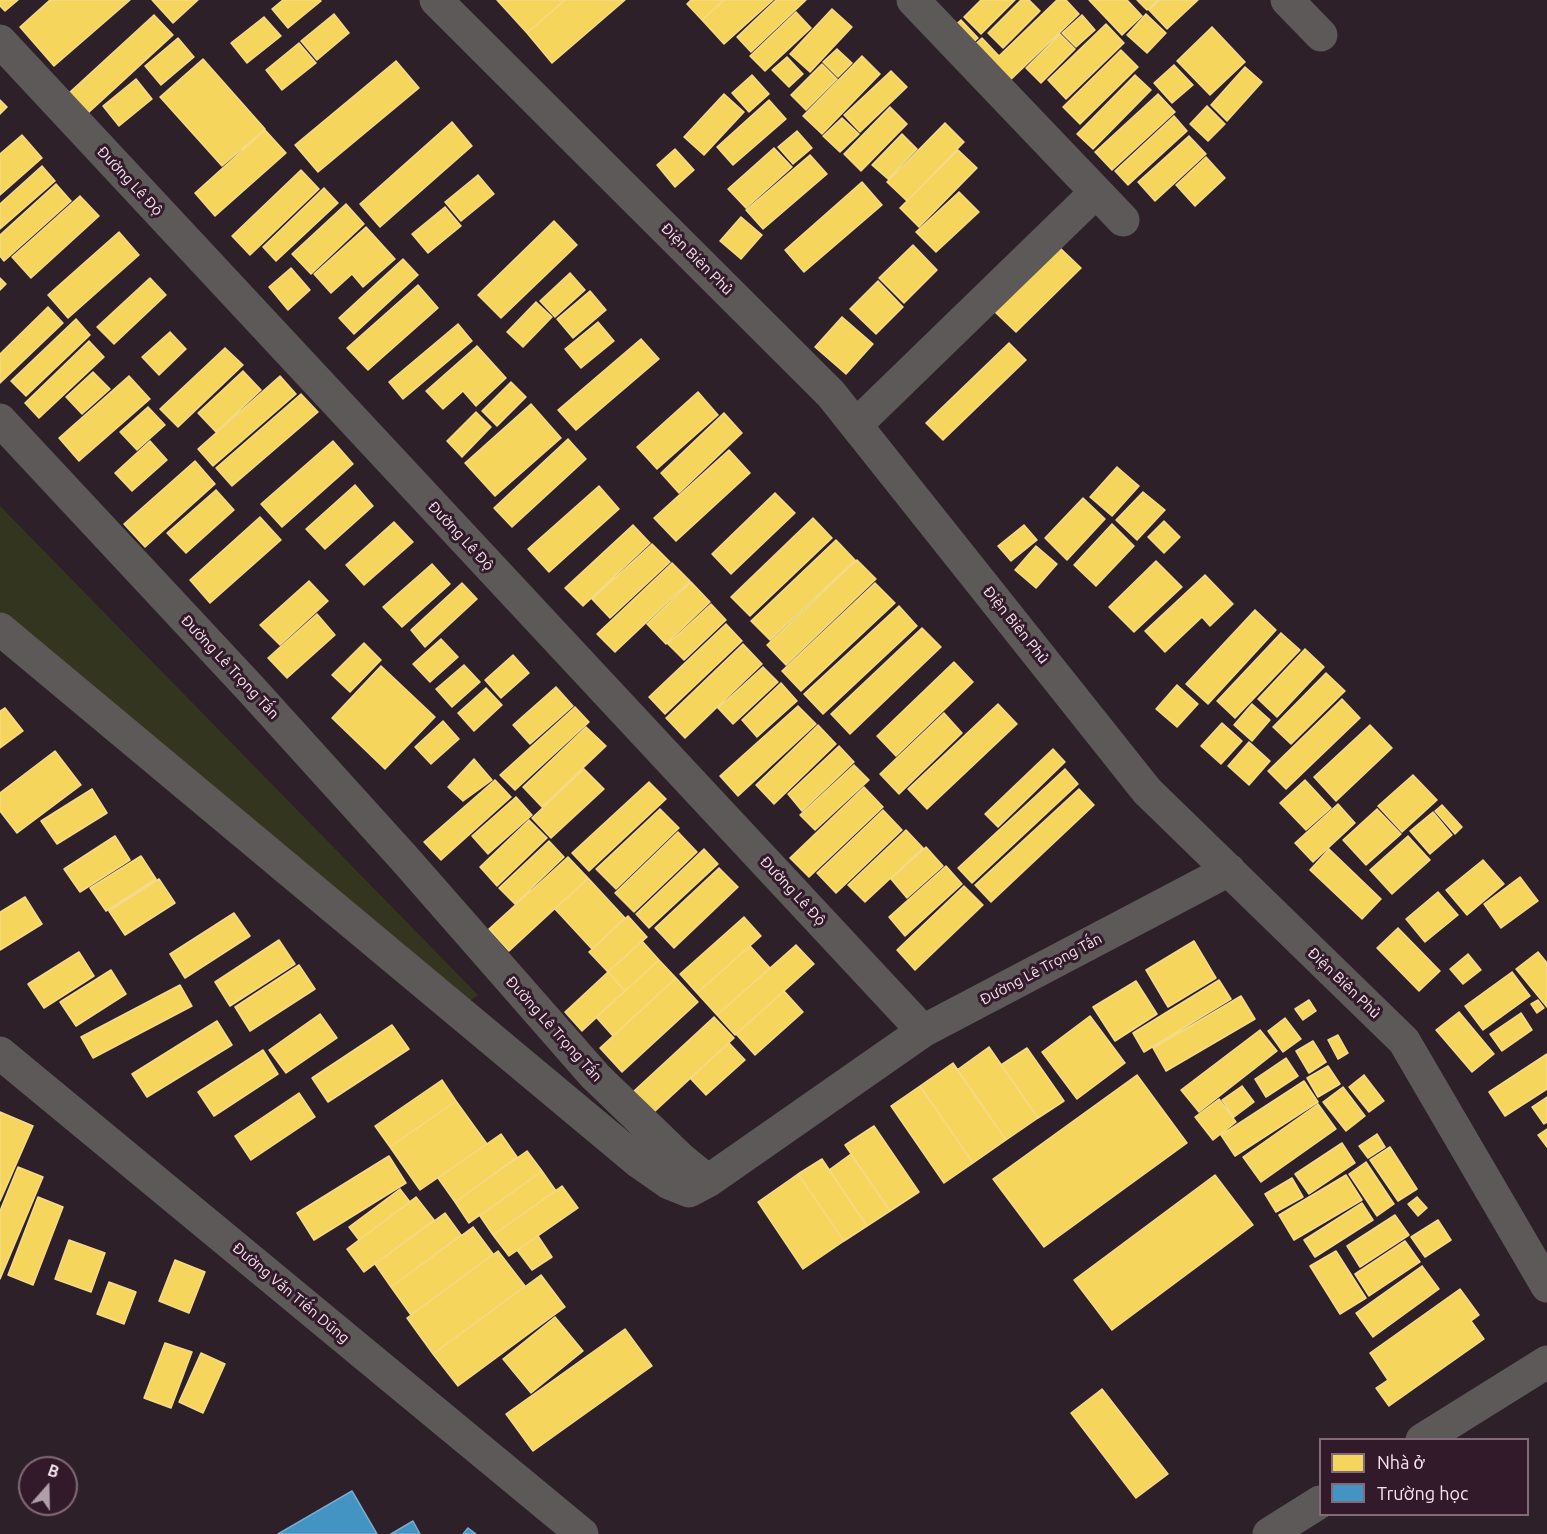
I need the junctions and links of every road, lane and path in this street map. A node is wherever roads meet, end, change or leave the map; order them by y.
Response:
1 (436, 0) edge
2 (913, 0) edge
3 (1287, 0) edge
4 (1321, 35) dead end
5 (0, 41) edge
6 (1096, 192) junction
7 (1123, 220) dead end
8 (0, 420) edge
9 (856, 425) junction
10 (0, 629) edge
11 (1228, 870) junction
12 (923, 1031) junction
13 (0, 1053) edge
14 (708, 1180) junction
15 (1547, 1286) edge
16 (1547, 1362) edge
17 (1425, 1438) edge
18 (1319, 1503) edge
19 (582, 1534) edge
20 (1269, 1534) edge

1 - 9 street, Điện Biên Phủ
2 - 6 street
3 - 4 street
5 - 12 street, Đường Lê Độ
6 - 7 street
6 - 9 street
8 - 14 street, Đường Lê Trọng Tấn
9 - 11 street, Điện Biên Phủ
10 - 14 street
11 - 12 street, Đường Lê Trọng Tấn
11 - 15 street, Điện Biên Phủ
12 - 14 street, Đường Lê Trọng Tấn
13 - 19 street, Đường Văn Tiến Dũng
16 - 17 street
18 - 20 street

